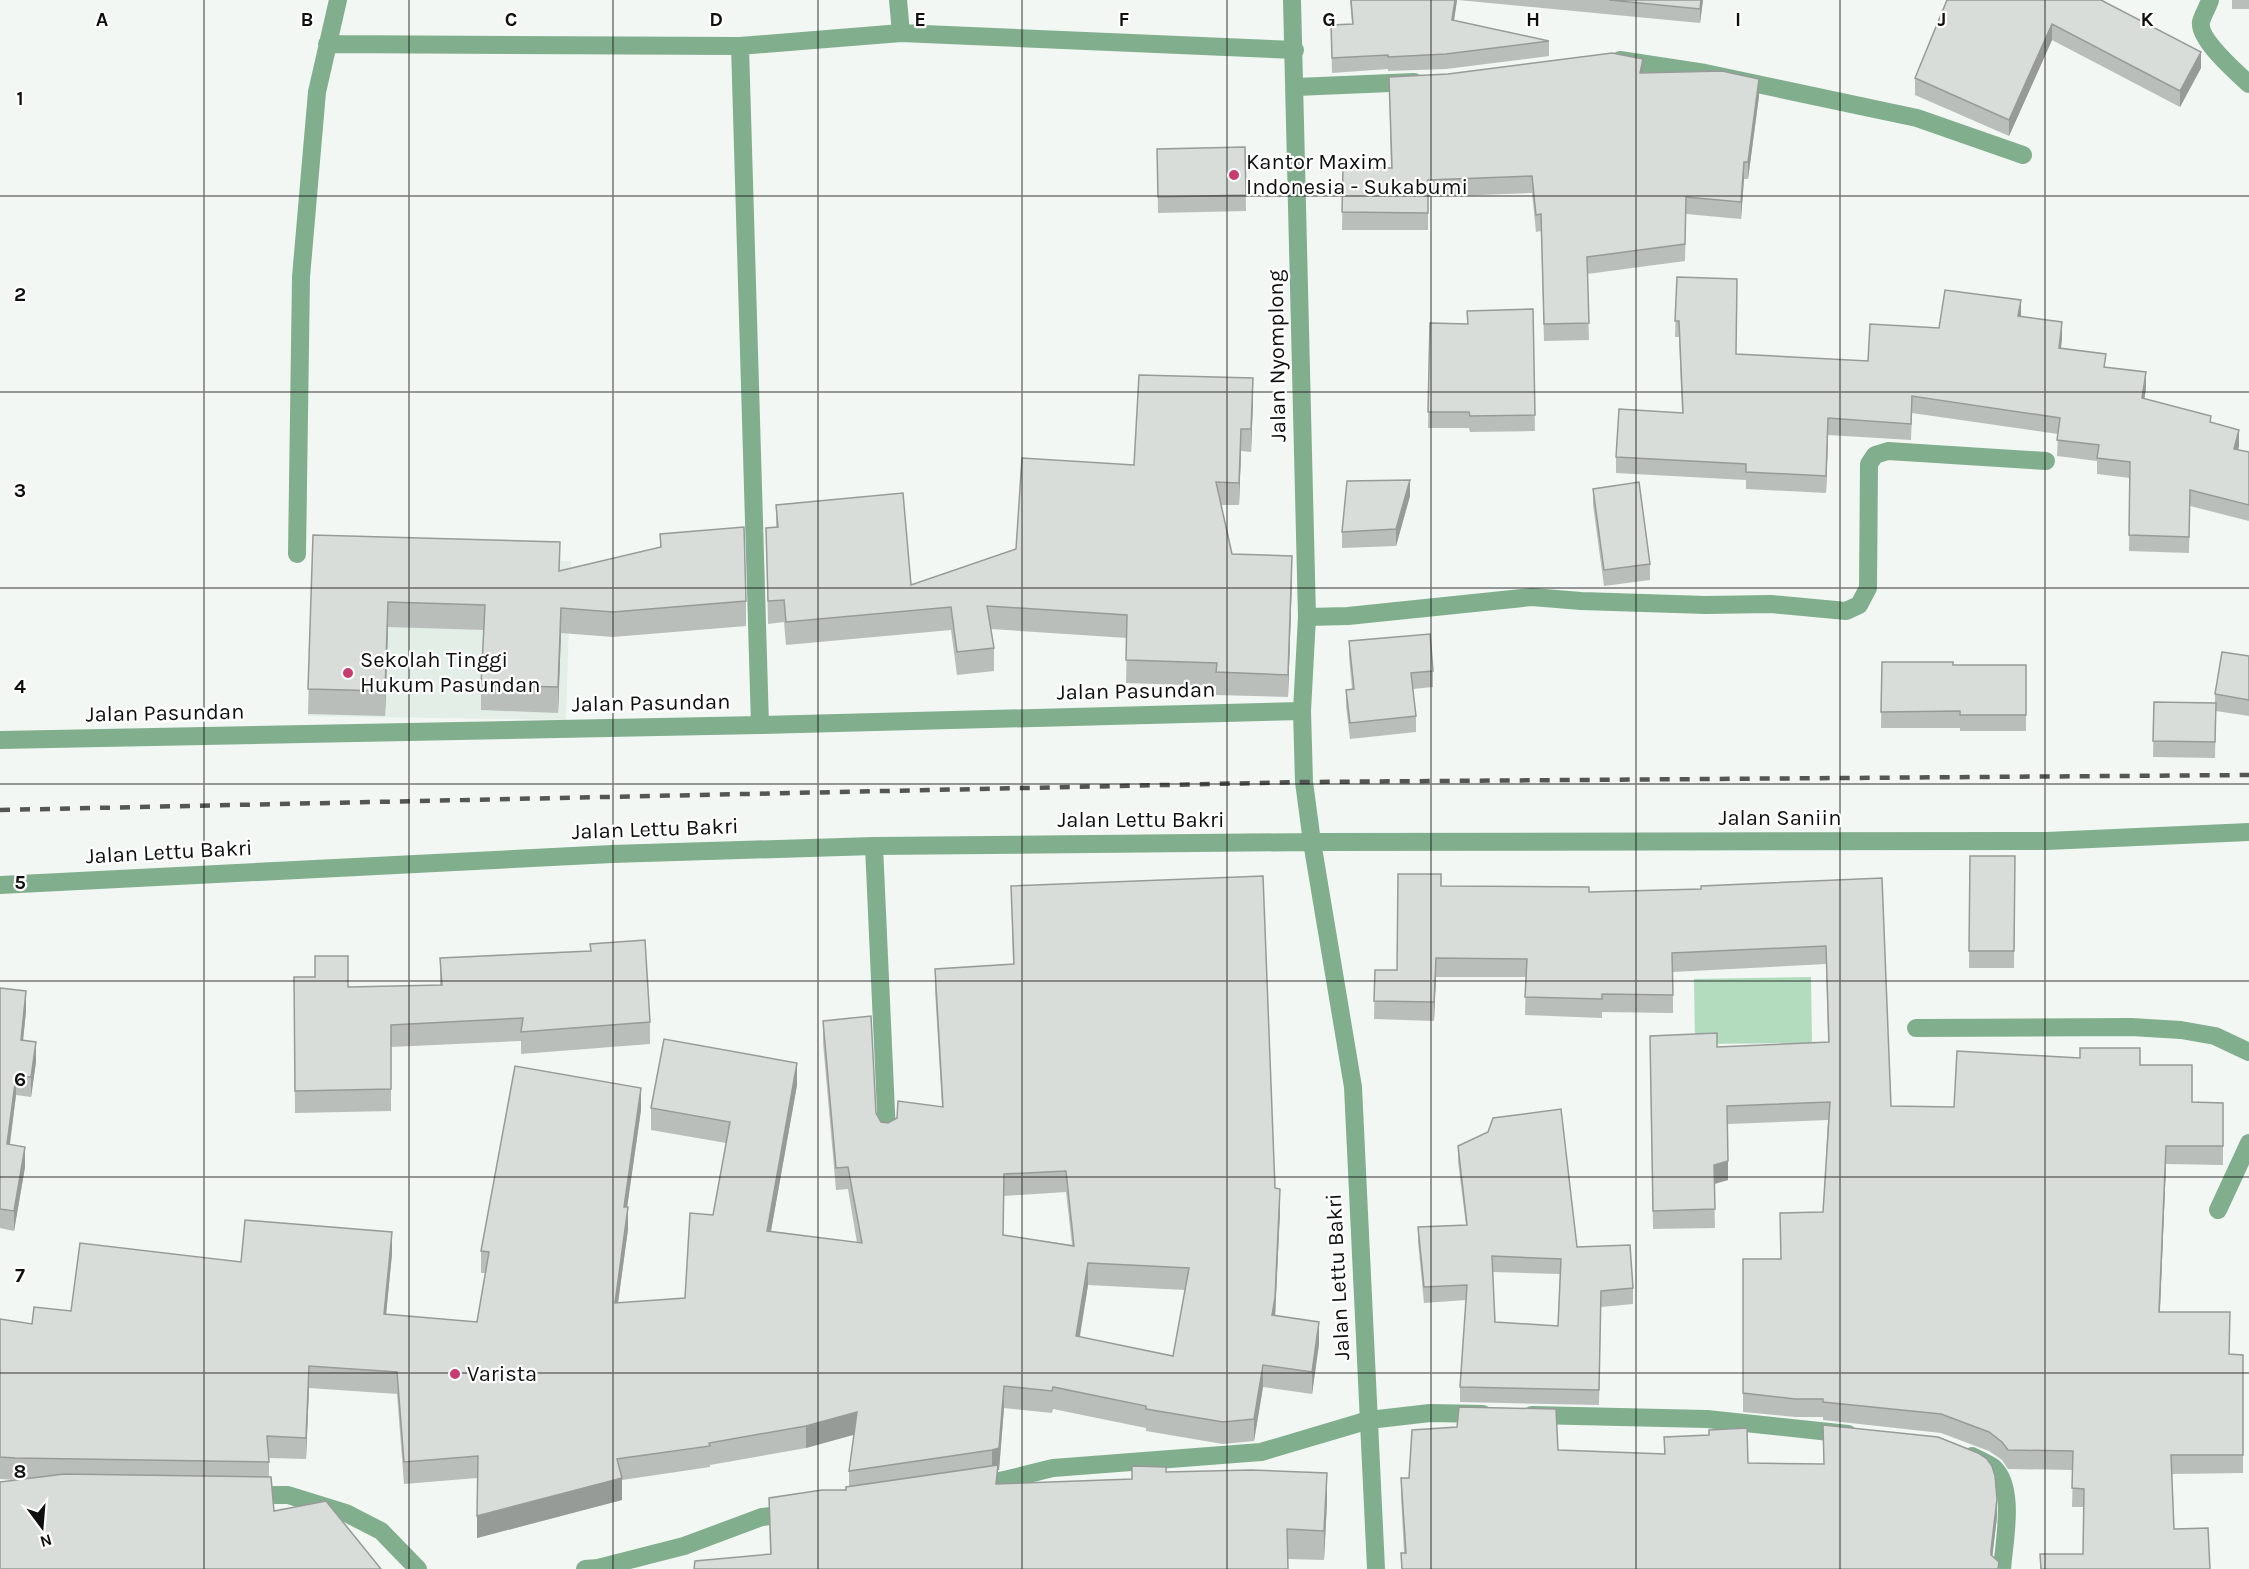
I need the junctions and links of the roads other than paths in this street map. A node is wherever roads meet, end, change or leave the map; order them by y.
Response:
1 (338, 0) edge
2 (898, 0) edge
3 (1292, 0) edge
4 (2210, 0) edge
5 (901, 33) junction
6 (327, 44) junction
7 (740, 46) junction
8 (1295, 50) junction
9 (1601, 60) edge
10 (1436, 81) edge
11 (2249, 84) edge
12 (1296, 87) junction
13 (2023, 155) dead end
14 (2046, 461) dead end
15 (297, 554) dead end
16 (1307, 616) junction
17 (1302, 711) junction
18 (760, 725) junction
19 (0, 740) edge
20 (2249, 832) edge
21 (1312, 842) junction
22 (874, 846) junction
23 (0, 885) edge
24 (1916, 1028) dead end
25 (2249, 1052) edge
26 (887, 1134) edge
27 (2249, 1143) edge
28 (2218, 1210) dead end
29 (1369, 1420) junction
30 (1870, 1436) edge
31 (1957, 1450) edge
32 (961, 1487) edge
33 (228, 1494) edge
34 (807, 1511) edge
35 (418, 1569) edge
36 (585, 1569) edge
37 (1376, 1569) edge
38 (2002, 1569) edge

1 - 6 street
2 - 5 street
3 - 8 street, Jalan Nyomplong
4 - 11 street
5 - 7 street
5 - 8 street
6 - 7 street
6 - 15 street
7 - 18 street
8 - 12 street, Jalan Nyomplong
9 - 13 street
10 - 12 street
12 - 16 street, Jalan Nyomplong
14 - 16 street
16 - 17 street, Jalan Nyomplong
17 - 18 street, Jalan Pasundan
17 - 21 street, Jalan Lettu Bakri
18 - 19 street, Jalan Pasundan
20 - 21 street, Jalan Saniin
21 - 22 street, Jalan Lettu Bakri
21 - 29 street, Jalan Lettu Bakri
22 - 23 street, Jalan Lettu Bakri
22 - 26 street
24 - 25 street
27 - 28 street
29 - 30 street
29 - 32 street
29 - 37 street, Jalan Lettu Bakri
31 - 38 street
33 - 35 street
34 - 36 street

